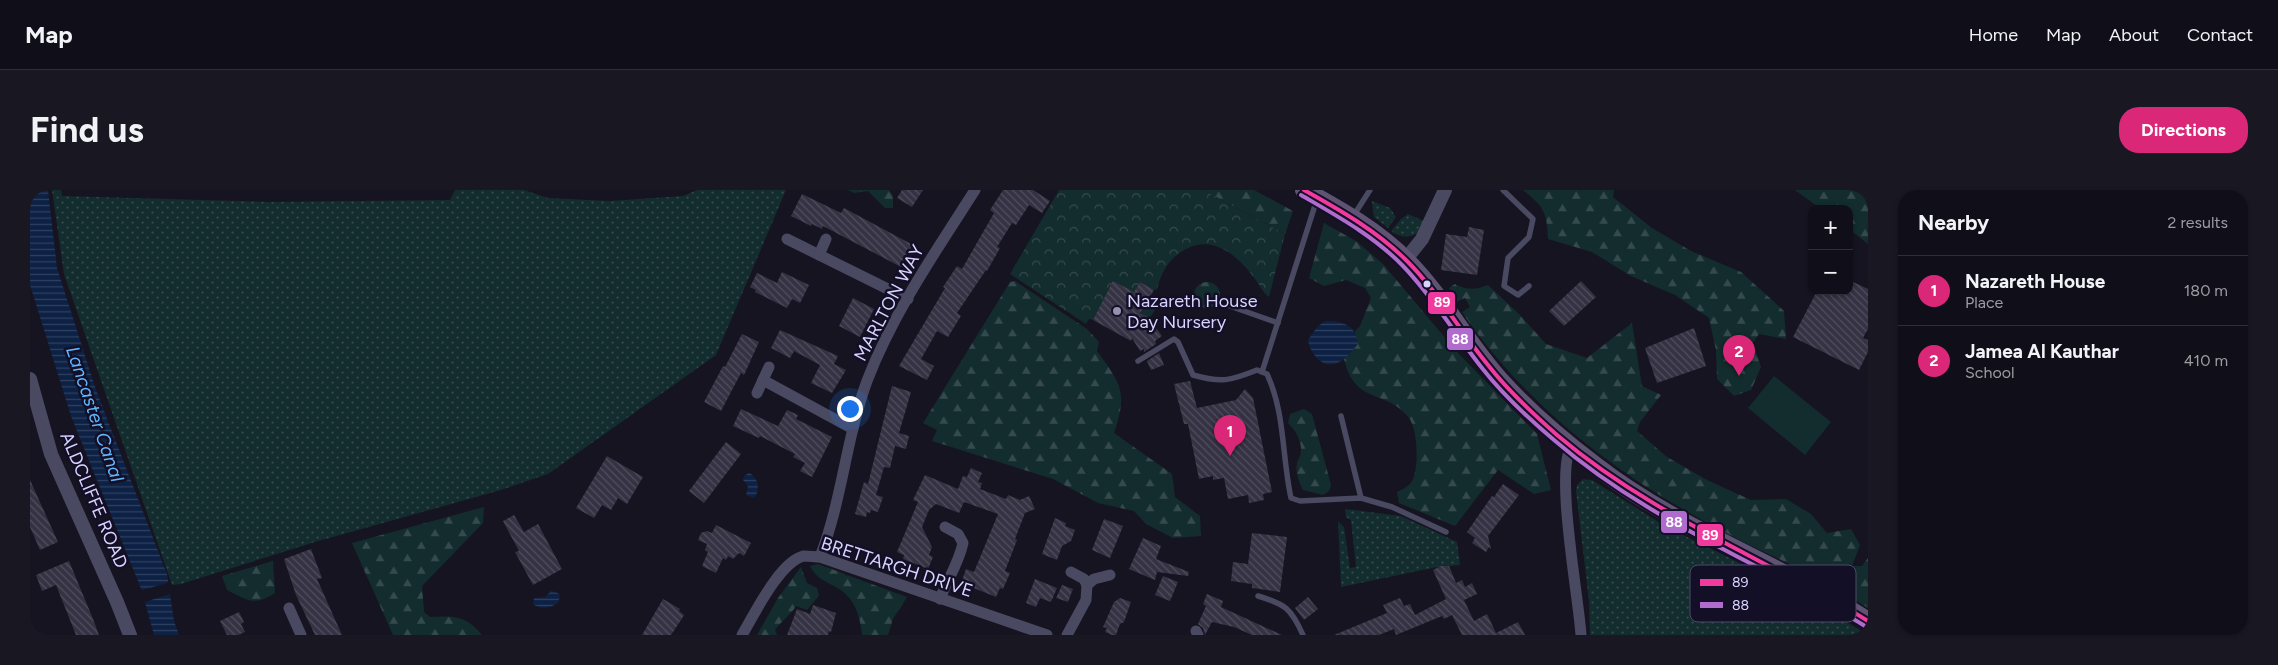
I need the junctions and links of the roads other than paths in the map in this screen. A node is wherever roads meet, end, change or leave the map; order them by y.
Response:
1 (975, 190) edge
2 (1370, 190) edge
3 (1445, 190) edge
4 (1503, 190) edge
5 (1311, 194) edge
6 (1353, 217) junction
7 (787, 239) dead end
8 (826, 239) dead end
9 (818, 255) junction
10 (1406, 260) junction
11 (1529, 286) dead end
12 (908, 299) junction
13 (1228, 305) dead end
14 (1278, 323) junction
15 (1138, 361) dead end
16 (769, 367) dead end
17 (1262, 372) junction
18 (30, 378) edge
19 (762, 380) junction
20 (757, 393) dead end
21 (1342, 416) dead end
22 (852, 429) junction
23 (1572, 445) junction
24 (1361, 498) junction
25 (945, 528) dead end
26 (1446, 532) dead end
27 (820, 557) junction
28 (1771, 565) edge
29 (1071, 572) dead end
30 (1110, 575) dead end
31 (1088, 585) junction
32 (1258, 596) dead end
33 (940, 600) junction
34 (289, 608) dead end
35 (1856, 614) edge
36 (1868, 621) edge
37 (130, 635) edge
38 (301, 635) edge
39 (742, 635) edge
40 (1047, 635) edge
41 (1067, 635) edge
42 (1303, 635) edge
43 (1581, 635) edge

1 - 12 street, MARLTON WAY
2 - 6 lane
3 - 10 street
4 - 11 lane
5 - 6 main road
5 - 14 lane
6 - 10 main road
7 - 9 street
8 - 9 street
9 - 12 street
10 - 23 main road
12 - 22 street, MARLTON WAY
13 - 14 lane
14 - 17 lane
15 - 17 lane
16 - 19 street
17 - 24 lane
18 - 37 street, ALDCLIFFE ROAD
19 - 20 street
19 - 22 street
21 - 24 lane
22 - 27 street, MARLTON WAY
23 - 28 main road
23 - 43 street
24 - 26 lane
25 - 33 street
27 - 33 street, BRETTARGH DRIVE
27 - 39 street, BRETTARGH DRIVE
29 - 31 street
30 - 31 street
31 - 41 street
32 - 42 lane
33 - 40 street, BRETTARGH DRIVE
34 - 38 street
35 - 36 main road

